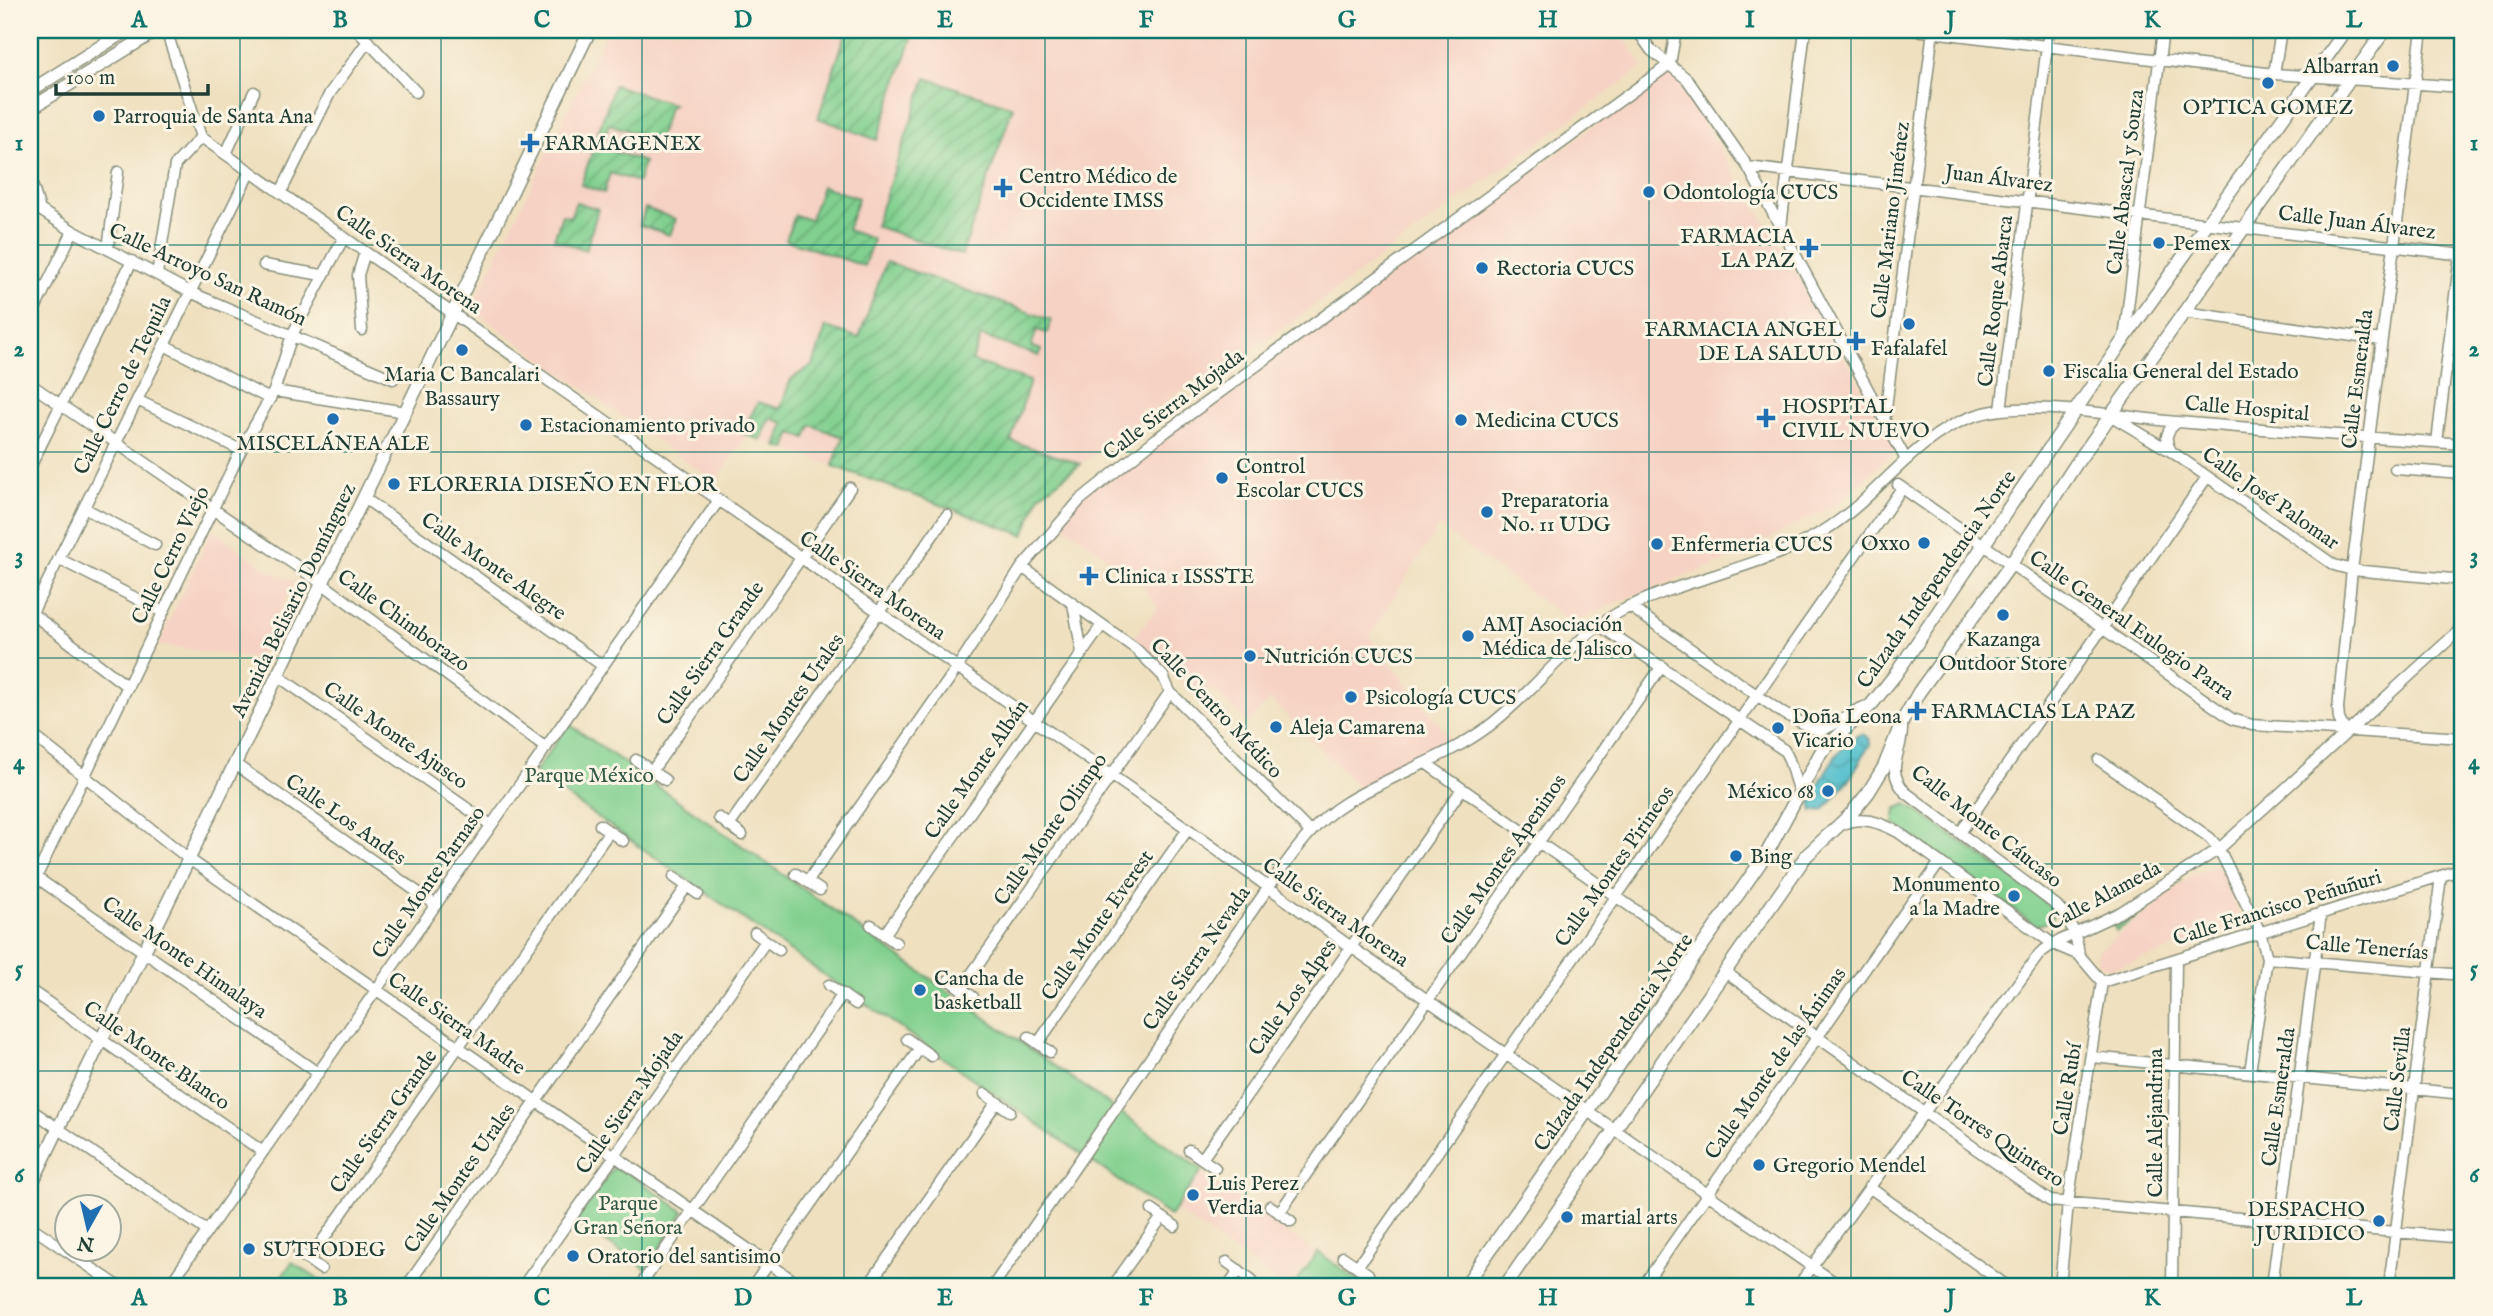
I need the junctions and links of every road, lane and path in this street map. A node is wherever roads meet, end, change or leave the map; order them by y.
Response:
1 (127, 30) edge
2 (158, 30) edge
3 (166, 30) edge
4 (357, 30) edge
5 (590, 30) edge
6 (1637, 30) edge
7 (1676, 30) edge
8 (1805, 30) edge
9 (1915, 30) edge
10 (2049, 30) edge
11 (2163, 30) edge
12 (2281, 30) edge
13 (2346, 30) edge
14 (2385, 30) edge
15 (2422, 30) edge
16 (1933, 31) edge
17 (368, 41) junction
18 (2046, 46) junction
19 (2160, 60) junction
20 (1670, 64) junction
21 (2274, 74) junction
22 (2312, 78) junction
23 (2350, 79) junction
24 (2417, 84) junction
25 (2463, 87) edge
26 (30, 91) edge
27 (254, 92) dead end
28 (416, 92) dead end
29 (30, 109) edge
30 (201, 137) junction
31 (226, 154) junction
32 (1748, 167) junction
33 (250, 171) junction
34 (118, 172) dead end
35 (1788, 172) junction
36 (30, 178) edge
37 (1913, 187) junction
38 (281, 192) junction
39 (2027, 200) junction
40 (2141, 215) junction
41 (2211, 223) junction
42 (1781, 228) junction
43 (2245, 228) junction
44 (73, 231) junction
45 (344, 237) junction
46 (2393, 246) junction
47 (108, 249) junction
48 (365, 251) junction
49 (2461, 255) edge
50 (132, 261) junction
51 (264, 265) dead end
52 (157, 274) junction
53 (322, 275) junction
54 (190, 292) junction
55 (2183, 312) junction
56 (453, 314) junction
57 (30, 319) edge
58 (362, 330) dead end
59 (292, 335) junction
60 (2124, 339) junction
61 (2381, 340) junction
62 (164, 345) junction
63 (393, 379) dead end
64 (30, 384) edge
65 (272, 395) junction
66 (137, 400) junction
67 (60, 406) junction
68 (2001, 410) junction
69 (406, 412) junction
70 (2075, 412) junction
71 (2111, 415) junction
72 (1885, 416) junction
73 (2178, 422) junction
74 (2369, 438) junction
75 (115, 441) junction
76 (2437, 442) junction
77 (2463, 444) edge
78 (241, 450) junction
79 (2172, 452) junction
80 (1905, 458) junction
81 (30, 467) edge
82 (2395, 469) dead end
83 (2463, 474) edge
84 (2207, 477) junction
85 (1887, 478) junction
86 (850, 488) dead end
87 (1902, 488) junction
88 (364, 498) junction
89 (719, 500) junction
90 (84, 508) junction
91 (214, 510) junction
92 (947, 515) dead end
93 (155, 545) dead end
94 (1984, 545) junction
95 (801, 558) junction
96 (58, 559) junction
97 (2011, 564) junction
98 (1022, 567) junction
99 (2352, 570) junction
100 (2463, 580) edge
101 (323, 584) junction
102 (1073, 604) junction
103 (1629, 607) junction
104 (163, 612) junction
105 (879, 612) junction
106 (30, 614) edge
107 (1102, 625) junction
108 (1599, 625) junction
109 (2463, 627) edge
110 (2102, 631) junction
111 (1082, 652) junction
112 (603, 666) junction
113 (1662, 666) junction
114 (957, 668) junction
115 (278, 676) junction
116 (128, 687) junction
117 (1170, 692) junction
118 (1757, 696) junction
119 (1871, 705) junction
120 (1740, 720) junction
121 (1033, 721) junction
122 (1902, 722) junction
123 (30, 733) edge
124 (2346, 733) junction
125 (2463, 738) edge
126 (546, 748) junction
127 (636, 760) dead end
128 (2099, 760) dead end
129 (235, 764) junction
130 (1427, 764) junction
131 (652, 771) junction
132 (1111, 776) junction
133 (86, 777) junction
134 (665, 780) dead end
135 (1462, 789) junction
136 (1800, 790) junction
137 (719, 818) dead end
138 (491, 825) junction
139 (729, 826) junction
140 (1835, 827) junction
141 (1188, 830) junction
142 (1310, 832) junction
143 (1960, 833) junction
144 (742, 835) dead end
145 (623, 841) dead end
146 (1538, 842) junction
147 (2220, 849) junction
148 (189, 859) junction
149 (1940, 862) junction
150 (2463, 869) edge
151 (796, 874) dead end
152 (33, 875) edge
153 (2441, 876) junction
154 (674, 877) dead end
155 (807, 881) junction
156 (687, 886) junction
157 (1268, 888) junction
158 (30, 890) edge
159 (820, 890) dead end
160 (698, 894) dead end
161 (1616, 897) junction
162 (436, 905) junction
163 (2322, 913) junction
164 (871, 926) dead end
165 (2076, 932) junction
166 (2260, 932) junction
167 (755, 933) dead end
168 (884, 935) junction
169 (766, 941) junction
170 (896, 943) dead end
171 (2053, 944) junction
172 (1351, 947) junction
173 (779, 950) dead end
174 (144, 952) junction
175 (1698, 954) junction
176 (2079, 955) junction
177 (2267, 958) junction
178 (2176, 959) junction
179 (2316, 962) junction
180 (1725, 972) junction
181 (2430, 972) junction
182 (2463, 975) edge
183 (948, 980) dead end
184 (2102, 982) junction
185 (829, 985) dead end
186 (961, 989) junction
187 (30, 990) edge
188 (376, 990) junction
189 (843, 995) junction
190 (973, 998) dead end
191 (1428, 1000) junction
192 (856, 1004) dead end
193 (1817, 1038) junction
194 (907, 1039) dead end
195 (101, 1041) junction
196 (458, 1047) junction
197 (920, 1048) junction
198 (1050, 1052) dead end
199 (1506, 1055) junction
200 (931, 1056) dead end
201 (2092, 1057) junction
202 (2173, 1065) junction
203 (2250, 1072) junction
204 (318, 1073) junction
205 (2301, 1077) junction
206 (2415, 1089) junction
207 (985, 1094) dead end
208 (2463, 1094) edge
209 (536, 1101) junction
210 (997, 1102) junction
211 (30, 1109) edge
212 (1010, 1111) dead end
213 (1589, 1112) junction
214 (1923, 1112) junction
215 (58, 1129) junction
216 (1614, 1130) junction
217 (1189, 1150) dead end
218 (263, 1152) junction
219 (615, 1156) junction
220 (1202, 1159) junction
221 (1215, 1168) dead end
222 (30, 1187) edge
223 (1869, 1188) junction
224 (1707, 1194) junction
225 (2068, 1203) junction
226 (692, 1210) junction
227 (2175, 1214) junction
228 (1291, 1221) dead end
229 (2281, 1222) junction
230 (30, 1226) edge
231 (1175, 1226) dead end
232 (207, 1231) junction
233 (2396, 1232) junction
234 (2463, 1238) edge
235 (299, 1253) dead end
236 (1343, 1257) dead end
237 (309, 1260) junction
238 (1227, 1262) dead end
239 (768, 1264) junction
240 (1812, 1266) junction
241 (1357, 1267) junction
242 (321, 1269) dead end
243 (1239, 1270) junction
244 (1368, 1274) dead end
245 (1252, 1280) dead end
246 (118, 1286) edge
247 (169, 1286) edge
248 (407, 1286) edge
249 (523, 1286) edge
250 (640, 1286) edge
251 (753, 1286) edge
252 (801, 1286) edge
253 (867, 1286) edge
254 (993, 1286) edge
255 (1113, 1286) edge
256 (1228, 1286) edge
257 (1465, 1286) edge
258 (1505, 1286) edge
259 (1643, 1286) edge
260 (1798, 1286) edge
261 (1840, 1286) edge
262 (2007, 1286) edge
263 (2060, 1286) edge
264 (2172, 1286) edge
265 (2272, 1286) edge
266 (2389, 1286) edge

1 - 26 main road
2 - 29 main road
3 - 30 street
4 - 17 street
5 - 56 main road, Avenida Belisario Domínguez
6 - 20 street
7 - 20 street
8 - 35 street
9 - 16 street
10 - 18 street, Calle Roque Abarca
11 - 19 street, Calle Abascal y Souza
12 - 21 street
13 - 22 main road, Calzada Independencia Norte
14 - 23 main road
15 - 24 street, Calle Esmeralda
16 - 18 street
16 - 37 street, Calle Mariano Jiménez
17 - 28 street
17 - 38 street
18 - 19 street
18 - 39 street, Calle Roque Abarca
19 - 21 street
19 - 40 street, Calle Abascal y Souza
20 - 32 street
20 - 98 street, Calle Sierra Mojada
21 - 22 street
22 - 23 street
22 - 41 main road, Calzada Independencia Norte
23 - 24 street
23 - 43 main road
24 - 25 street
24 - 46 street, Calle Esmeralda
27 - 31 street
30 - 31 street, Calle Sierra Morena
30 - 52 street
31 - 33 street, Calle Sierra Morena
32 - 35 street, Juan Álvarez
32 - 42 street
33 - 38 street, Calle Sierra Morena
33 - 54 street, Calle Cerro de Tequila
34 - 47 street
35 - 37 street, Juan Álvarez
35 - 42 street
36 - 44 street, Calle Arroyo San Ramón
37 - 39 street, Juan Álvarez
37 - 72 street, Calle Mariano Jiménez
38 - 45 street, Calle Sierra Morena
39 - 40 street, Juan Álvarez
39 - 68 street, Calle Roque Abarca
40 - 41 street, Juan Álvarez
40 - 60 street, Calle Abascal y Souza
41 - 43 street, Juan Álvarez
41 - 60 main road, Calzada Independencia Norte
42 - 72 street
43 - 46 street, Calle Juan Álvarez
43 - 55 main road
44 - 47 street, Calle Arroyo San Ramón
44 - 57 street
45 - 48 street, Calle Sierra Morena
45 - 53 street, Calle Cerro Viejo
46 - 49 street, Calle Juan Álvarez
46 - 61 street, Calle Esmeralda
47 - 50 street, Calle Arroyo San Ramón
48 - 56 street, Calle Sierra Morena
48 - 58 street
49 - 76 street
50 - 52 street, Calle Arroyo San Ramón
50 - 67 street
51 - 53 street
52 - 54 street, Calle Arroyo San Ramón
53 - 59 street, Calle Cerro Viejo
54 - 59 street, Calle Arroyo San Ramón
54 - 62 street, Calle Cerro de Tequila
55 - 61 street
55 - 71 main road
56 - 69 main road, Avenida Belisario Domínguez
56 - 89 street, Calle Sierra Morena
59 - 63 street, Calle Arroyo San Ramón
59 - 65 street, Calle Cerro Viejo
60 - 70 main road, Calzada Independencia Norte
61 - 74 street, Calle Esmeralda
62 - 65 street
62 - 66 street, Calle Cerro de Tequila
64 - 67 street, Calle Chimborazo
65 - 69 street
65 - 78 street, Calle Cerro Viejo
66 - 75 street, Calle Cerro de Tequila
66 - 78 street
67 - 75 street, Calle Chimborazo
67 - 81 street
68 - 70 street, Calle Sierra Nevada
68 - 80 street, Calle Sierra Nevada
69 - 88 main road, Avenida Belisario Domínguez
70 - 71 street, Calle Sierra Nevada
70 - 94 main road, Calzada Independencia Norte
71 - 73 street, Calle Hospital
71 - 79 street, Calle José Palomar
71 - 97 main road
72 - 80 street
73 - 74 street, Calle Hospital
73 - 79 street
74 - 76 street, Calle Hospital
74 - 99 street, Calle Esmeralda
75 - 90 street, Calle Cerro de Tequila
75 - 91 street, Calle Chimborazo
76 - 77 street, Calle Hospital
78 - 91 street, Calle Cerro Viejo
79 - 84 street, Calle José Palomar
80 - 85 street, Calle Sierra Nevada
82 - 83 street
84 - 99 street, Calle José Palomar
84 - 110 street
85 - 87 street, Calle General Eulogio Parra
85 - 103 street, Calle Sierra Nevada
86 - 95 street, Calle Sierra Grande
87 - 94 street, Calle General Eulogio Parra
87 - 118 street, Calle Montes Pirineos
88 - 101 main road, Avenida Belisario Domínguez
88 - 112 street, Calle Monte Alegre
89 - 95 street, Calle Sierra Morena
89 - 112 street, Calle Monte Parnaso
90 - 93 street
90 - 96 street, Calle Cerro de Tequila
91 - 101 street, Calle Chimborazo
91 - 104 street, Calle Cerro Viejo
92 - 105 street, Calle Montes Urales
94 - 97 street, Calle General Eulogio Parra
94 - 119 main road, Calzada Independencia Norte
95 - 105 street, Calle Sierra Morena
95 - 131 street, Calle Sierra Grande
96 - 104 street
96 - 106 street, Calle Cerro de Tequila
97 - 110 street, Calle General Eulogio Parra
97 - 122 main road
98 - 102 street, Calle Centro Médico
98 - 114 street, Calle Sierra Mojada
99 - 100 street, Calle José Palomar
99 - 124 street, Calle Esmeralda
101 - 115 main road, Avenida Belisario Domínguez
101 - 126 street, Calle Chimborazo
102 - 107 street, Calle Centro Médico
102 - 111 street
103 - 108 street, Calle Sierra Nevada
103 - 118 street
104 - 116 street, Calle Cerro Viejo
105 - 114 street, Calle Sierra Morena
105 - 139 street, Calle Montes Urales
106 - 116 street
107 - 111 street, Calle Monte Albán
107 - 117 street, Calle Centro Médico
108 - 113 street
108 - 130 street, Calle Sierra Nevada
109 - 124 street, Calle Alameda
110 - 124 street, Calle General Eulogio Parra
110 - 143 street
111 - 121 street, Calle Monte Albán
112 - 126 street, Calle Monte Parnaso
113 - 120 street
113 - 146 street, Calle Montes Apeninos
114 - 121 street, Calle Sierra Morena
114 - 155 street, Calle Sierra Mojada
115 - 129 main road, Avenida Belisario Domínguez
115 - 138 street, Calle Monte Ajusco
116 - 133 street, Calle Cerro Viejo
117 - 132 street, Calle Monte Olimpo
117 - 142 street, Calle Centro Médico
118 - 119 street
118 - 120 street, Calle Montes Pirineos
119 - 136 main road, Calzada Independencia Norte
120 - 136 street
120 - 161 street, Calle Montes Pirineos
121 - 132 street, Calle Sierra Morena
121 - 168 street, Calle Monte Albán
122 - 140 main road
122 - 143 street, Calle Monte Cáucaso
123 - 133 street, Calle Sierra Madre
124 - 125 street, Calle General Eulogio Parra
124 - 147 street, Calle Alameda
126 - 138 street, Calle Monte Parnaso
127 - 131 street
128 - 147 street
129 - 148 main road, Avenida Belisario Domínguez
129 - 162 street, Calle Los Andes
130 - 135 street
130 - 142 street, Calle Sierra Nevada
131 - 134 street
132 - 141 street, Calle Sierra Morena
132 - 186 street, Calle Monte Olimpo
133 - 148 street, Calle Sierra Madre
133 - 152 street, Calle Cerro Viejo
135 - 146 street
135 - 172 street, Calle Los Alpes
136 - 175 main road, Calzada Independencia Norte
137 - 139 street
138 - 162 street, Calle Monte Parnaso
139 - 144 street
140 - 149 street
140 - 180 main road
141 - 157 street, Calle Sierra Morena
141 - 198 street, Calle Monte Everest
142 - 157 street, Calle Sierra Nevada
143 - 165 street, Calle Monte Cáucaso
145 - 196 street, Calle Sierra Grande
146 - 161 street
146 - 191 street, Calle Montes Apeninos
147 - 165 street, Calle Alameda
147 - 166 street
148 - 174 main road, Avenida Belisario Domínguez
148 - 188 street, Calle Sierra Madre
149 - 171 street
149 - 193 street, Calle Monte de las Ánimas
150 - 153 street, Calle Francisco Peñuñuri
151 - 155 street
152 - 158 street, Calle Cerro Viejo
152 - 174 street, Calle Monte Himalaya
153 - 163 street, Calle Francisco Peñuñuri
153 - 181 street, Calle Sevilla
154 - 156 street
155 - 159 street
156 - 160 street
156 - 209 street, Calle Montes Urales
157 - 172 street, Calle Sierra Morena
157 - 254 street, Calle Sierra Nevada
161 - 175 street
161 - 199 street, Calle Montes Pirineos
162 - 188 street, Calle Monte Parnaso
163 - 166 street, Calle Francisco Peñuñuri
163 - 179 street, Calle Esmeralda
164 - 168 street
165 - 171 street, Calle Alameda
165 - 176 street, Calle Monte Cáucaso
166 - 177 street
166 - 178 street, Calle Francisco Peñuñuri
167 - 169 street
168 - 170 street
169 - 173 street
169 - 219 street, Calle Sierra Mojada
171 - 176 street
171 - 214 street, Calle Alameda
172 - 191 street, Calle Sierra Morena
172 - 220 street, Calle Los Alpes
174 - 195 main road, Avenida Belisario Domínguez
174 - 204 street, Calle Monte Himalaya
175 - 213 main road, Calzada Independencia Norte
176 - 184 street
177 - 179 street, Calle Tenerías
177 - 203 street
178 - 184 street, Calle Francisco Peñuñuri
178 - 202 street, Calle Alejandrina
179 - 181 street, Calle Tenerías
179 - 205 street, Calle Esmeralda
180 - 193 street, Calle Torres Quintero
180 - 216 main road
181 - 182 street, Calle Tenerías
181 - 206 street, Calle Sevilla
183 - 186 street
184 - 201 street, Calle Rubí
185 - 189 street
186 - 190 street
187 - 195 street, Calle Monte Blanco
188 - 196 street, Calle Sierra Madre
188 - 204 street, Calle Monte Parnaso
189 - 192 street
189 - 226 street
191 - 199 street, Calle Sierra Morena
191 - 228 street, Calle Montes Apeninos
193 - 214 street, Calle Torres Quintero
193 - 224 street, Calle Monte de las Ánimas
194 - 197 street
195 - 215 main road, Avenida Belisario Domínguez
195 - 218 street, Calle Monte Blanco
196 - 209 street, Calle Sierra Madre
196 - 237 street, Calle Sierra Grande
197 - 200 street
197 - 239 street
199 - 213 street, Calle Sierra Morena
199 - 241 street, Calle Montes Pirineos
201 - 202 street
201 - 225 street, Calle Rubí
202 - 203 street
202 - 227 street, Calle Alejandrina
203 - 205 street
204 - 218 street, Calle Monte Parnaso
205 - 206 street
205 - 229 street, Calle Esmeralda
206 - 208 street
206 - 233 street, Calle Sevilla
207 - 210 street
209 - 219 street, Calle Sierra Madre
209 - 248 street, Calle Montes Urales
210 - 212 street
210 - 253 street
211 - 215 street
213 - 216 street, Calle Sierra Morena
213 - 257 main road, Calzada Independencia Norte
214 - 223 street, Calle Alameda
214 - 225 street, Calle Torres Quintero
215 - 222 main road, Avenida Belisario Domínguez
215 - 232 street
216 - 224 street, Calle Sierra Morena
216 - 258 main road
217 - 220 street
218 - 232 street, Calle Monte Parnaso
219 - 226 street, Calle Sierra Madre
219 - 249 street, Calle Sierra Mojada
220 - 221 street
223 - 240 street, Calle Alameda
223 - 262 street
224 - 240 street, Calle Sierra Morena
224 - 259 street, Calle Monte de las Ánimas
225 - 227 street, Calle Torres Quintero
225 - 263 street, Calle Rubí
226 - 239 street, Calle Sierra Madre
226 - 250 street
227 - 229 street, Calle Torres Quintero
227 - 264 street, Calle Alejandrina
229 - 233 street, Calle Torres Quintero
229 - 265 street, Calle Esmeralda
230 - 246 street
231 - 255 street
232 - 247 street, Calle Monte Parnaso
233 - 234 street, Calle Torres Quintero
233 - 266 street, Calle Sevilla
235 - 237 street
236 - 241 street
237 - 242 street
238 - 243 street
239 - 251 street
239 - 252 street, Calle Sierra Madre
240 - 260 street, Calle Alameda
240 - 261 street, Calle Sierra Morena
241 - 244 street
243 - 245 street
243 - 256 street

